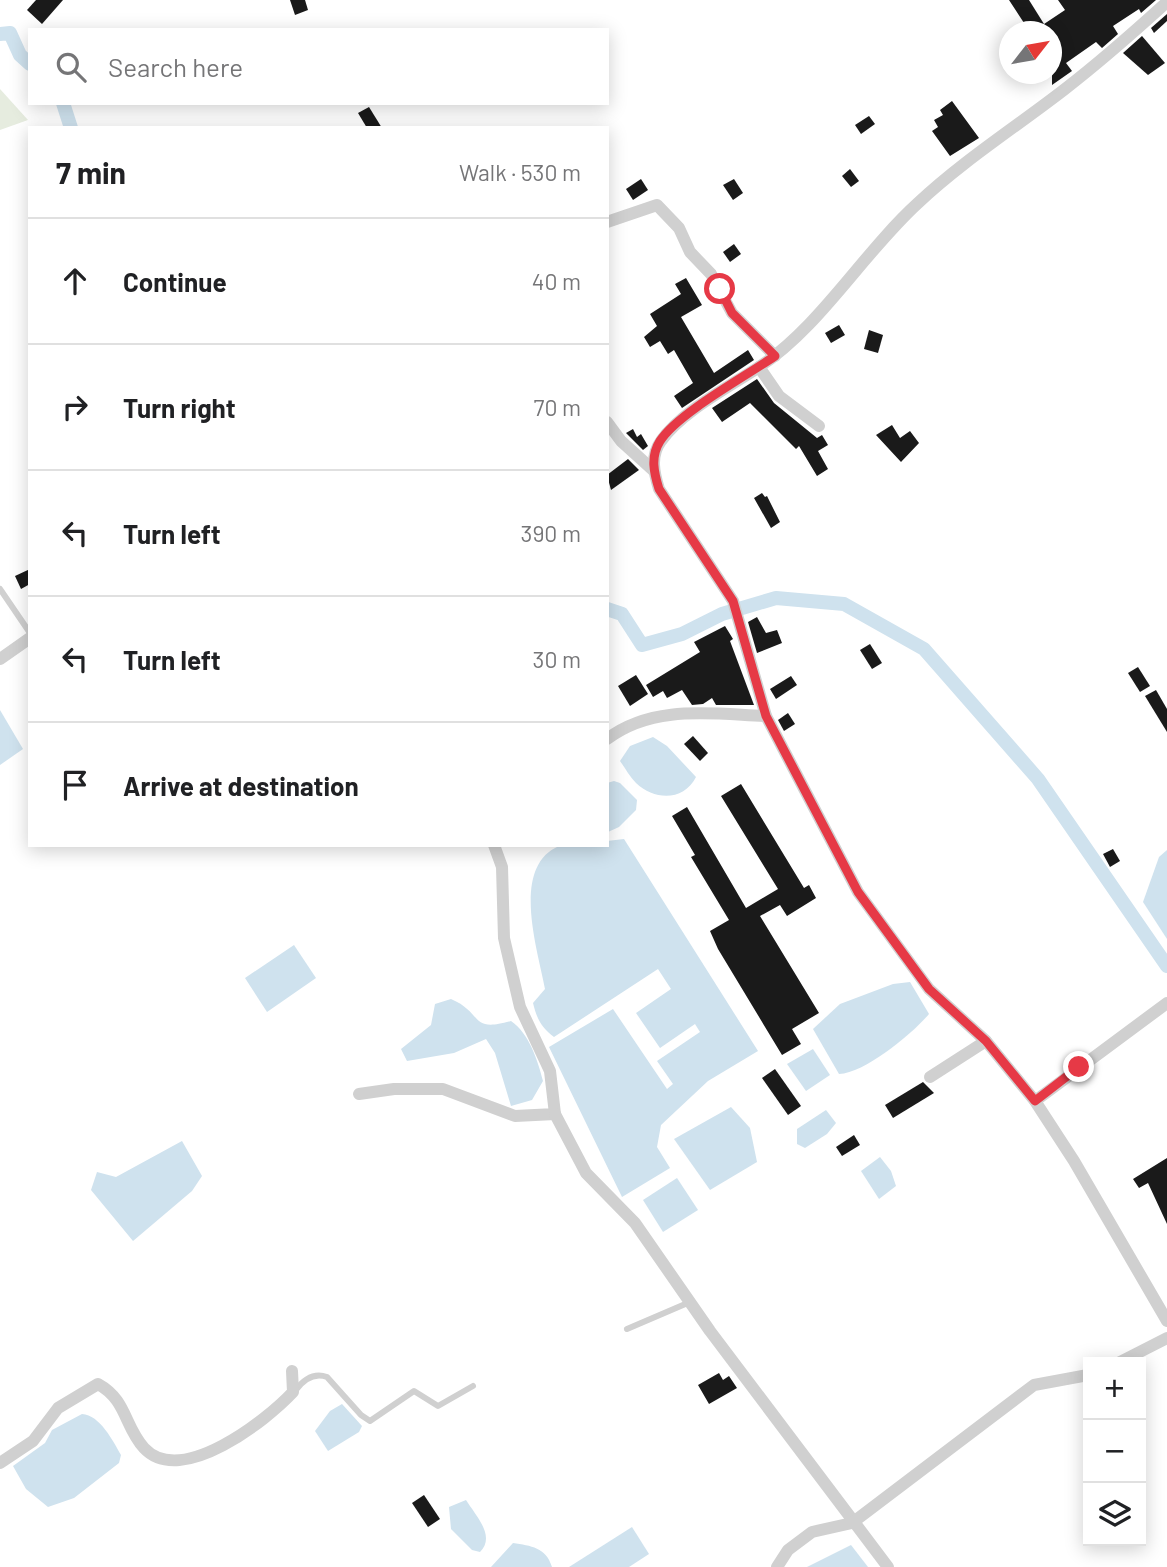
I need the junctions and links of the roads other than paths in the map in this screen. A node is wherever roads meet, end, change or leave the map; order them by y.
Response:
1 (1167, 2) edge
2 (609, 221) edge
3 (775, 356) junction
4 (758, 367) junction
5 (609, 425) edge
6 (819, 426) dead end
7 (653, 470) junction
8 (0, 589) edge
9 (28, 632) edge
10 (28, 637) edge
11 (0, 659) edge
12 (766, 716) junction
13 (609, 738) edge
14 (495, 847) edge
15 (1167, 1003) edge
16 (986, 1041) junction
17 (930, 1077) dead end
18 (359, 1094) dead end
19 (1035, 1101) junction
20 (555, 1114) junction
21 (690, 1302) junction
22 (1167, 1321) edge
23 (627, 1329) dead end
24 (1167, 1338) edge
25 (1130, 1357) edge
26 (292, 1371) dead end
27 (1083, 1376) edge
28 (473, 1386) dead end
29 (293, 1392) junction
30 (0, 1463) edge
31 (852, 1523) junction
32 (777, 1567) edge
33 (888, 1567) edge

1 - 3 street
2 - 3 street
3 - 4 street
4 - 6 street
4 - 7 street
5 - 7 street
7 - 12 street
8 - 9 lane
10 - 11 street
12 - 13 street
12 - 16 street
14 - 20 street
15 - 19 street
16 - 17 street
16 - 19 street
18 - 20 street
19 - 22 street
20 - 21 street
21 - 23 lane
21 - 31 street
24 - 25 street
26 - 29 street
27 - 31 street
28 - 29 lane
29 - 30 street
31 - 32 street
31 - 33 street

